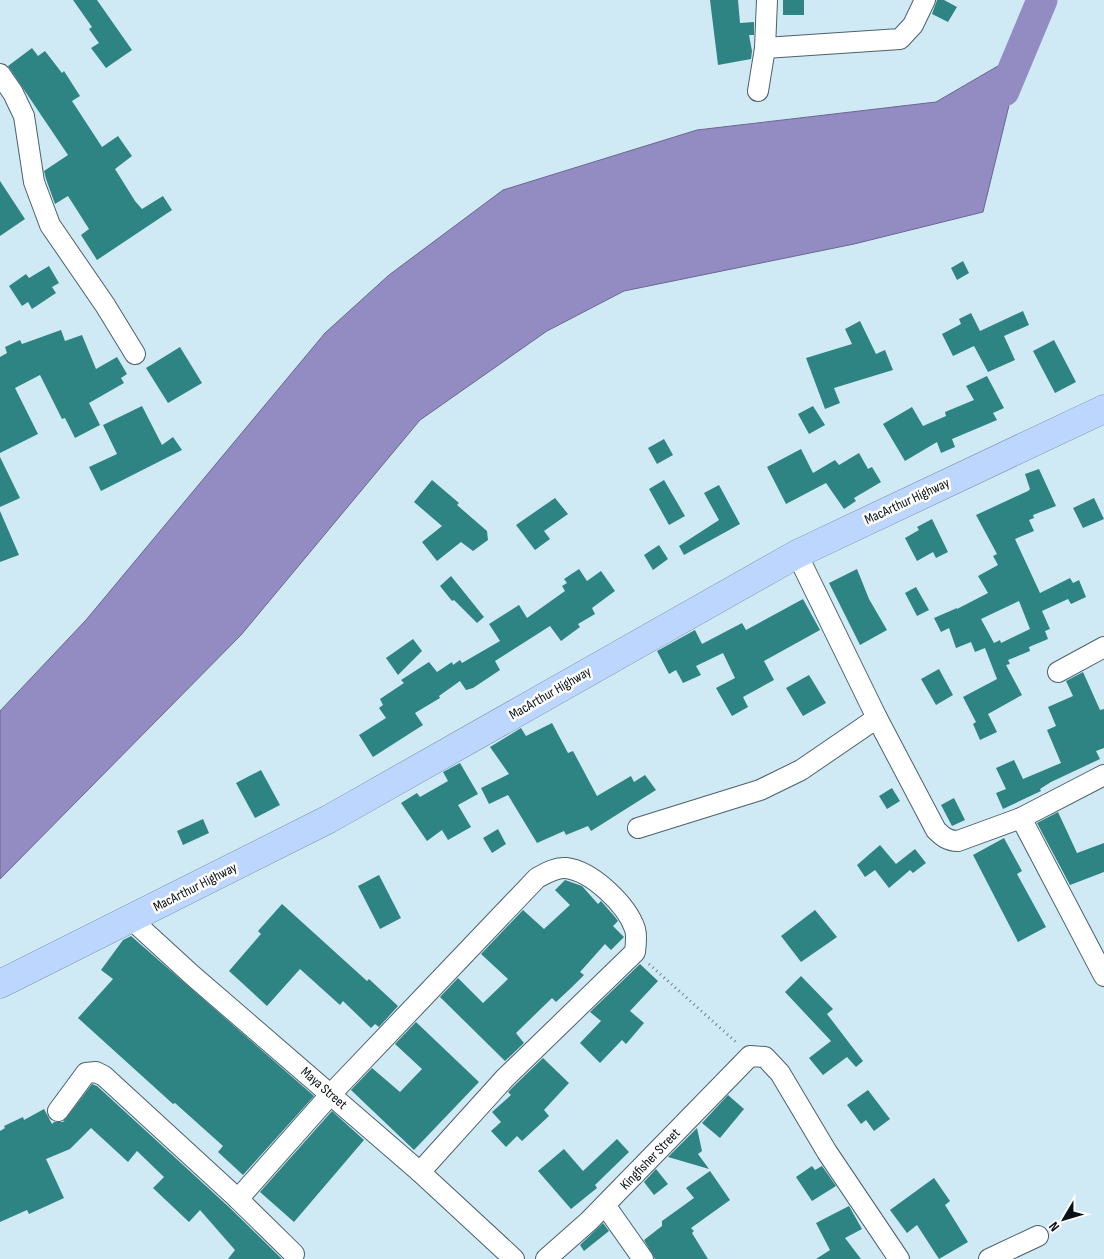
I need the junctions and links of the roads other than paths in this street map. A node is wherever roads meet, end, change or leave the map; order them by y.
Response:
1 (767, 0) edge
2 (924, 0) edge
3 (765, 48) junction
4 (0, 74) edge
5 (758, 91) dead end
6 (135, 354) dead end
7 (1104, 409) edge
8 (797, 554) junction
9 (1104, 647) edge
10 (1058, 672) dead end
11 (877, 718) junction
12 (1104, 775) edge
13 (1021, 818) junction
14 (638, 828) dead end
15 (132, 920) junction
16 (1104, 976) edge
17 (0, 984) edge
18 (330, 1094) junction
19 (58, 1111) dead end
20 (420, 1172) junction
21 (238, 1199) junction
22 (604, 1205) junction
23 (1038, 1236) dead end
24 (294, 1254) dead end
25 (514, 1259) edge
26 (546, 1259) edge
27 (643, 1259) edge
28 (899, 1259) edge
29 (989, 1259) edge

1 - 3 street
2 - 3 street
3 - 5 street
4 - 6 street
7 - 8 highway, MacArthur Highway
8 - 11 street
8 - 15 highway, MacArthur Highway
9 - 10 street
11 - 13 street
11 - 14 street
12 - 13 street
13 - 16 street
15 - 17 highway, MacArthur Highway
15 - 18 street, Maya Street
18 - 20 street, Maya Street
18 - 20 street
18 - 21 street
19 - 21 street
20 - 25 street, Maya Street
21 - 24 street
22 - 26 street, Kingfisher Street
22 - 27 street
22 - 28 street, Kingfisher Street
23 - 29 street

